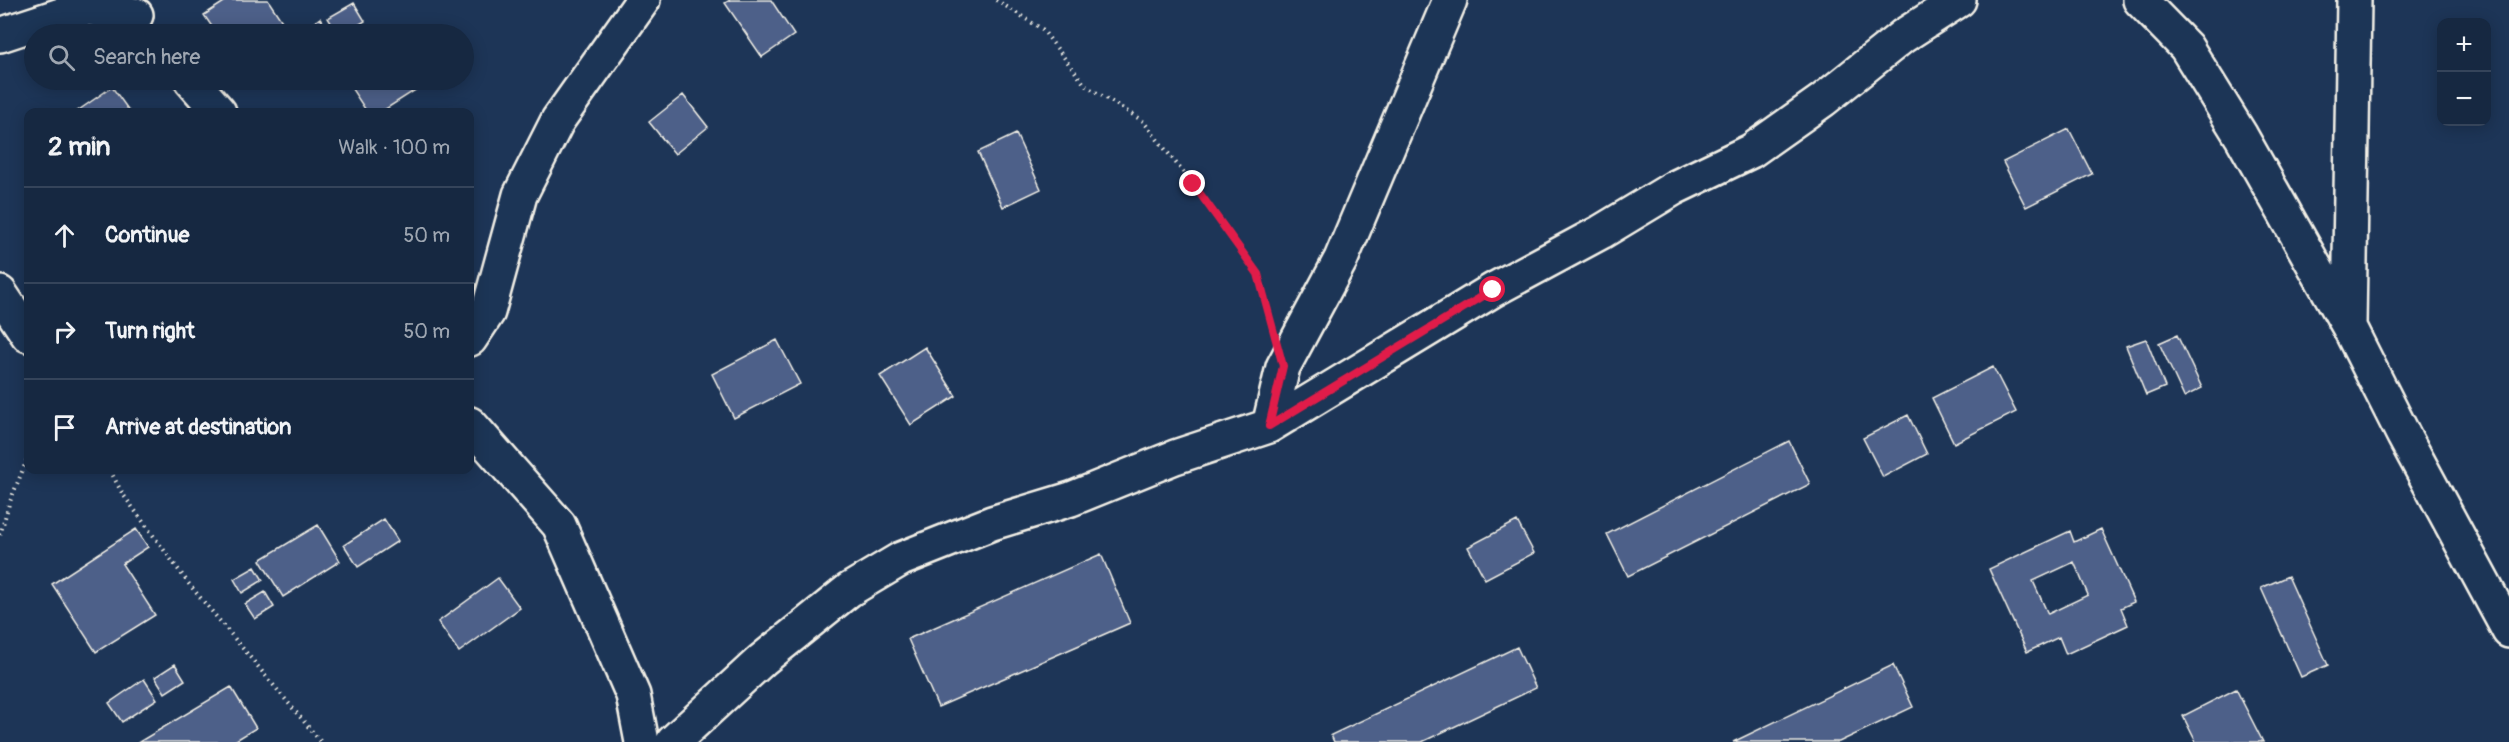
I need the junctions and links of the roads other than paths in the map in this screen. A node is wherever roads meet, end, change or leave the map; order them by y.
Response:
1 (643, 0) edge
2 (1450, 0) edge
3 (1959, 0) edge
4 (2140, 0) edge
5 (2354, 0) edge
6 (137, 17) edge
7 (33, 24) edge
8 (24, 27) edge
9 (0, 35) edge
10 (200, 90) edge
11 (216, 108) edge
12 (0, 293) edge
13 (2349, 327) junction
14 (24, 329) edge
15 (474, 333) edge
16 (1269, 426) junction
17 (474, 429) edge
18 (2509, 631) edge
19 (642, 742) edge
20 (673, 742) edge

1 - 15 street
2 - 16 street
3 - 16 street
4 - 13 street
5 - 13 street
6 - 7 street
8 - 9 street
10 - 11 street
12 - 14 street
13 - 18 street
16 - 20 street
17 - 19 street

